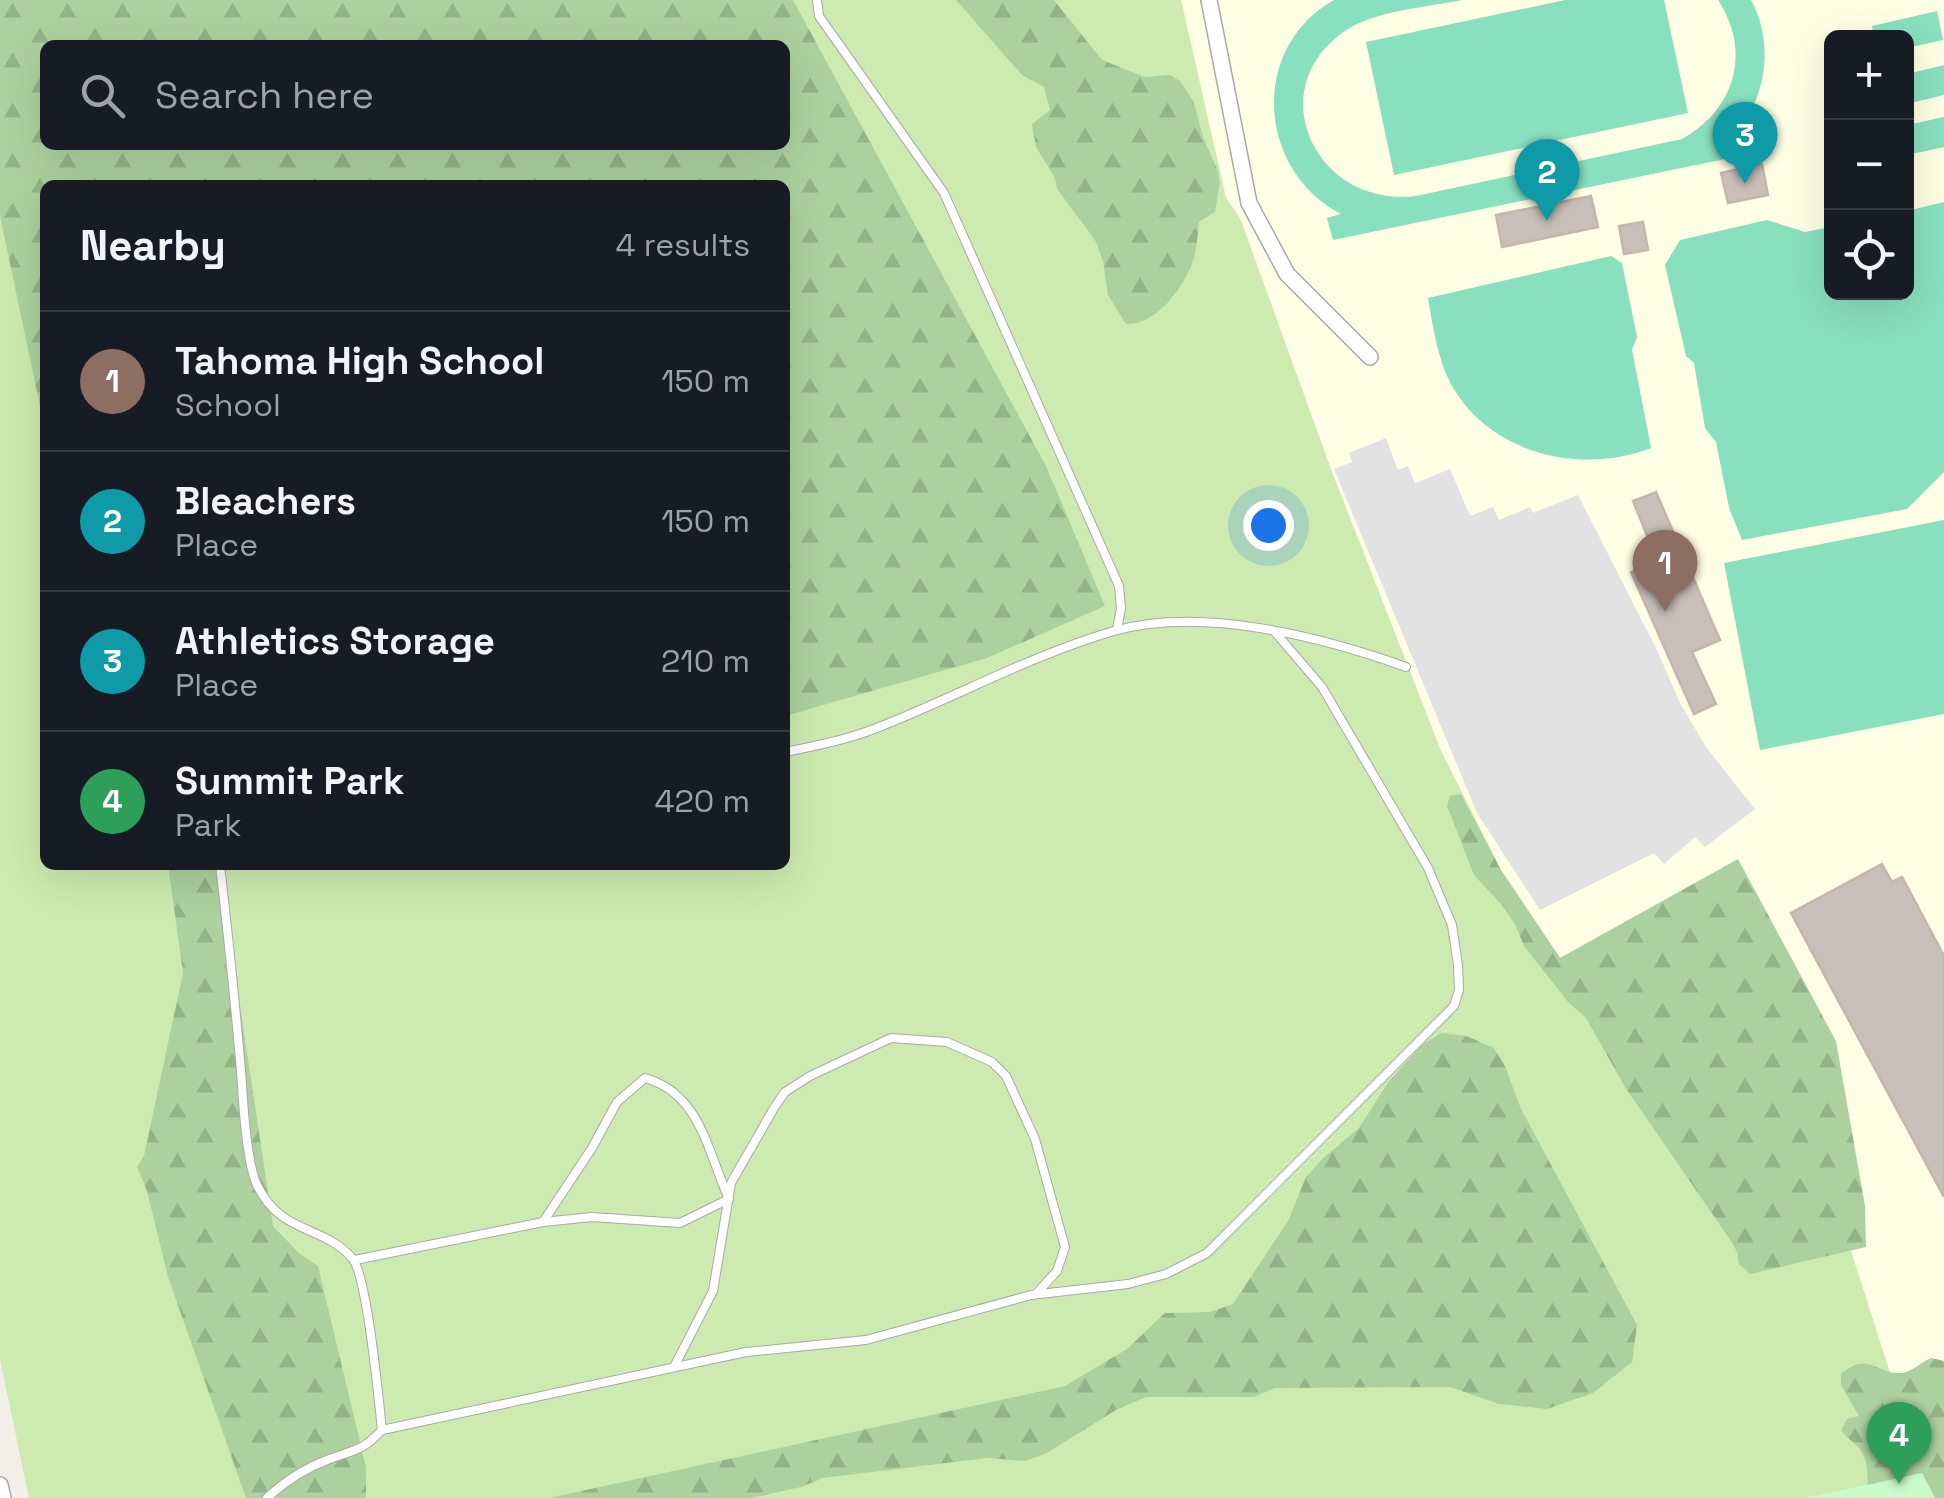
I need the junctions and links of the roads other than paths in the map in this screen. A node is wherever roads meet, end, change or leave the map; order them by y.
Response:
1 (818, 0) edge
2 (1209, 0) edge
3 (1370, 356) dead end
4 (1116, 630) junction
5 (1274, 631) junction
6 (1406, 668) dead end
7 (790, 751) edge
8 (220, 870) edge
9 (729, 1199) junction
10 (543, 1222) junction
11 (356, 1260) junction
12 (1036, 1294) junction
13 (674, 1367) junction
14 (382, 1430) junction
15 (0, 1485) edge
16 (3, 1498) edge
17 (267, 1498) edge

1 - 4 lane
2 - 3 street
4 - 5 lane
4 - 7 lane
5 - 6 lane
5 - 12 lane
8 - 11 lane
9 - 10 lane
9 - 10 lane
9 - 12 lane
9 - 13 lane
10 - 11 lane
11 - 14 lane
12 - 13 lane
13 - 14 lane
14 - 17 lane
15 - 16 street

